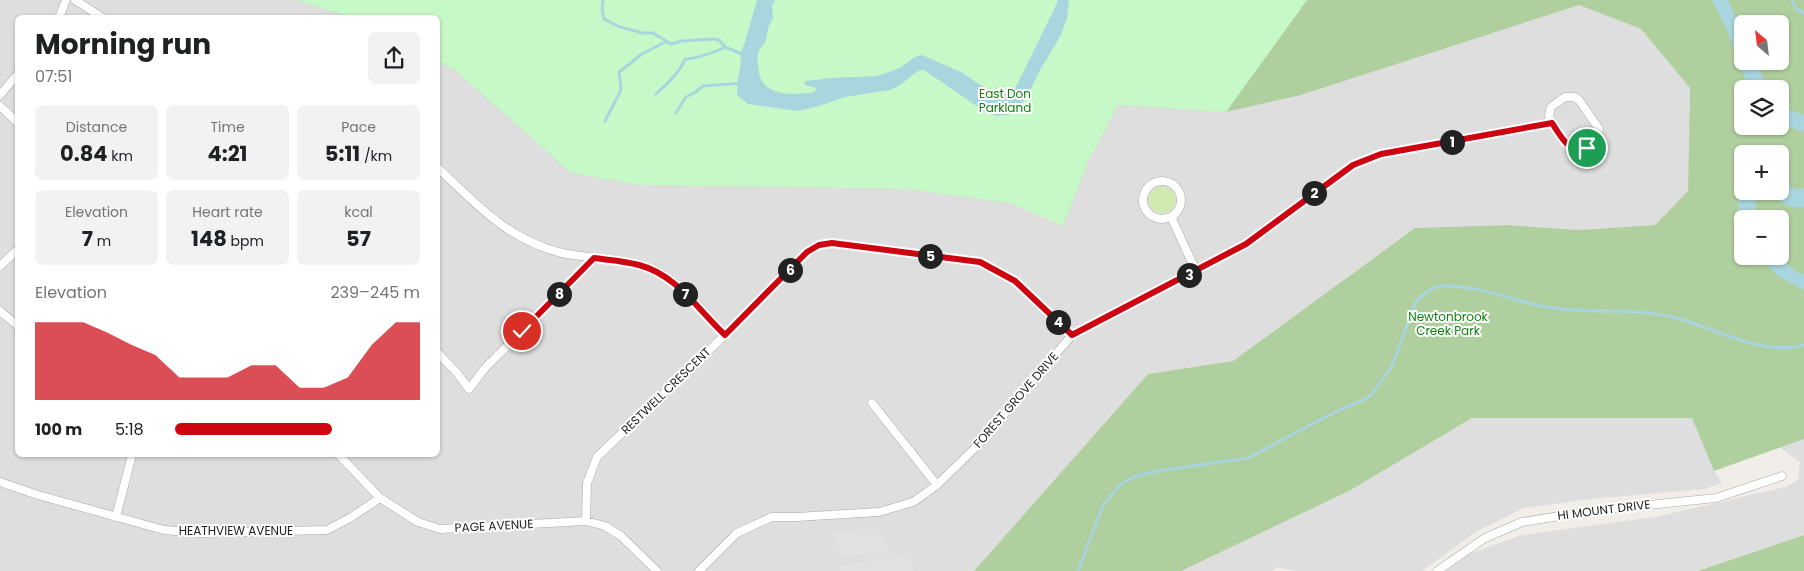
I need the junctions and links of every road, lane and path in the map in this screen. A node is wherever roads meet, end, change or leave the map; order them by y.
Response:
1 (66, 0) edge
2 (75, 0) edge
3 (60, 15) edge
4 (98, 15) edge
5 (15, 78) edge
6 (0, 96) edge
7 (0, 106) edge
8 (15, 120) edge
9 (1552, 123) junction
10 (440, 170) edge
11 (1171, 218) junction
12 (15, 252) edge
13 (594, 258) junction
14 (0, 266) edge
15 (1196, 271) junction
16 (0, 312) edge
17 (15, 324) edge
18 (725, 335) junction
19 (1072, 335) junction
20 (440, 354) edge
21 (872, 403) dead end
22 (131, 457) edge
23 (341, 457) edge
24 (1782, 476) dead end
25 (0, 482) edge
26 (938, 484) junction
27 (380, 498) junction
28 (116, 517) junction
29 (586, 521) junction
30 (657, 571) edge
31 (700, 571) edge
32 (1437, 571) edge

1 - 3 street
2 - 4 street
5 - 6 street
7 - 8 street
9 - 9 street
9 - 15 street, FOREST GROVE DRIVE
10 - 13 street
11 - 11 street
11 - 15 street
12 - 14 street
13 - 18 street
13 - 20 street
15 - 19 street, FOREST GROVE DRIVE
16 - 17 street
18 - 19 street, RESTWELL CRESCENT
18 - 29 street, RESTWELL CRESCENT
19 - 26 street, FOREST GROVE DRIVE
21 - 26 street
22 - 28 street
23 - 27 street, PAGE AVENUE
24 - 32 street, HI MOUNT DRIVE
25 - 28 street, HEATHVIEW AVENUE
26 - 31 street, FOREST GROVE DRIVE
27 - 28 street, HEATHVIEW AVENUE
27 - 29 street, PAGE AVENUE
29 - 30 street, PAGE AVENUE

